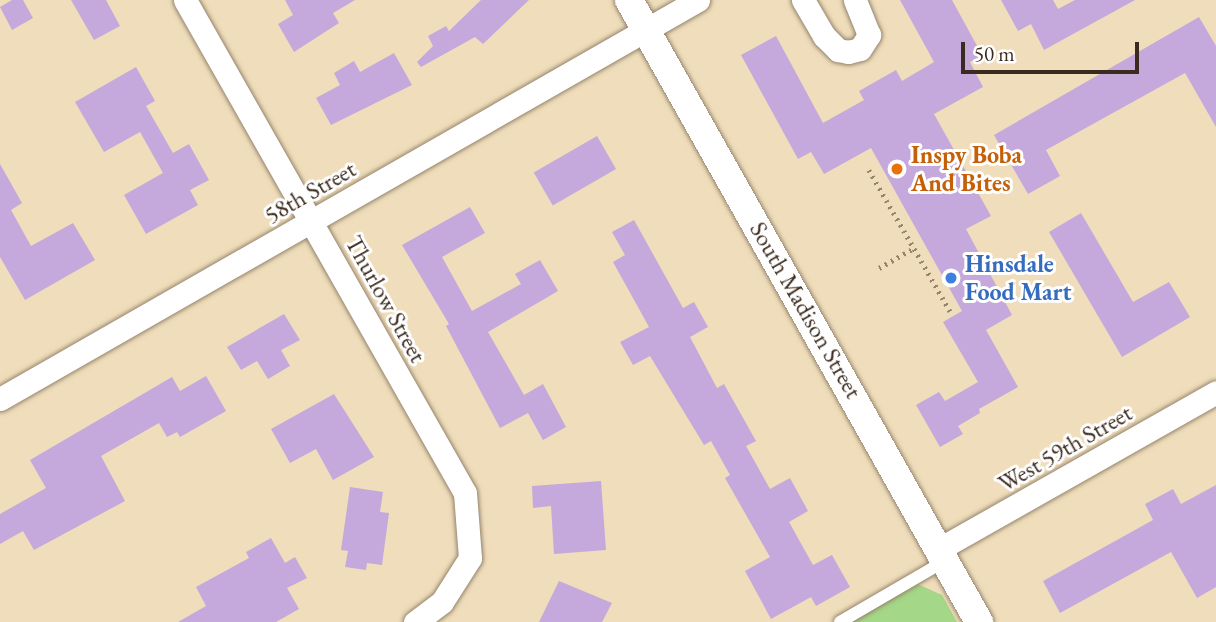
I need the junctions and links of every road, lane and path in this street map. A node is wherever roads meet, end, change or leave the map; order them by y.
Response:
1 (185, 0) edge
2 (629, 0) edge
3 (698, 0) edge
4 (803, 0) edge
5 (855, 0) edge
6 (647, 31) junction
7 (869, 170) dead end
8 (312, 222) junction
9 (914, 248) junction
10 (879, 268) dead end
11 (950, 311) dead end
12 (1216, 392) edge
13 (0, 399) edge
14 (942, 555) junction
15 (415, 622) edge
16 (840, 622) edge
17 (979, 622) edge

1 - 8 street, Thurlow Street
2 - 6 street, South Madison Street
3 - 6 street, 58th Street
4 - 5 street
6 - 8 street, 58th Street
6 - 14 street, South Madison Street
7 - 9 path
8 - 13 street, 58th Street
8 - 15 street, Thurlow Street
9 - 10 path
9 - 11 path
12 - 14 street, West 59th Street
14 - 16 lane
14 - 17 street, South Madison Street

